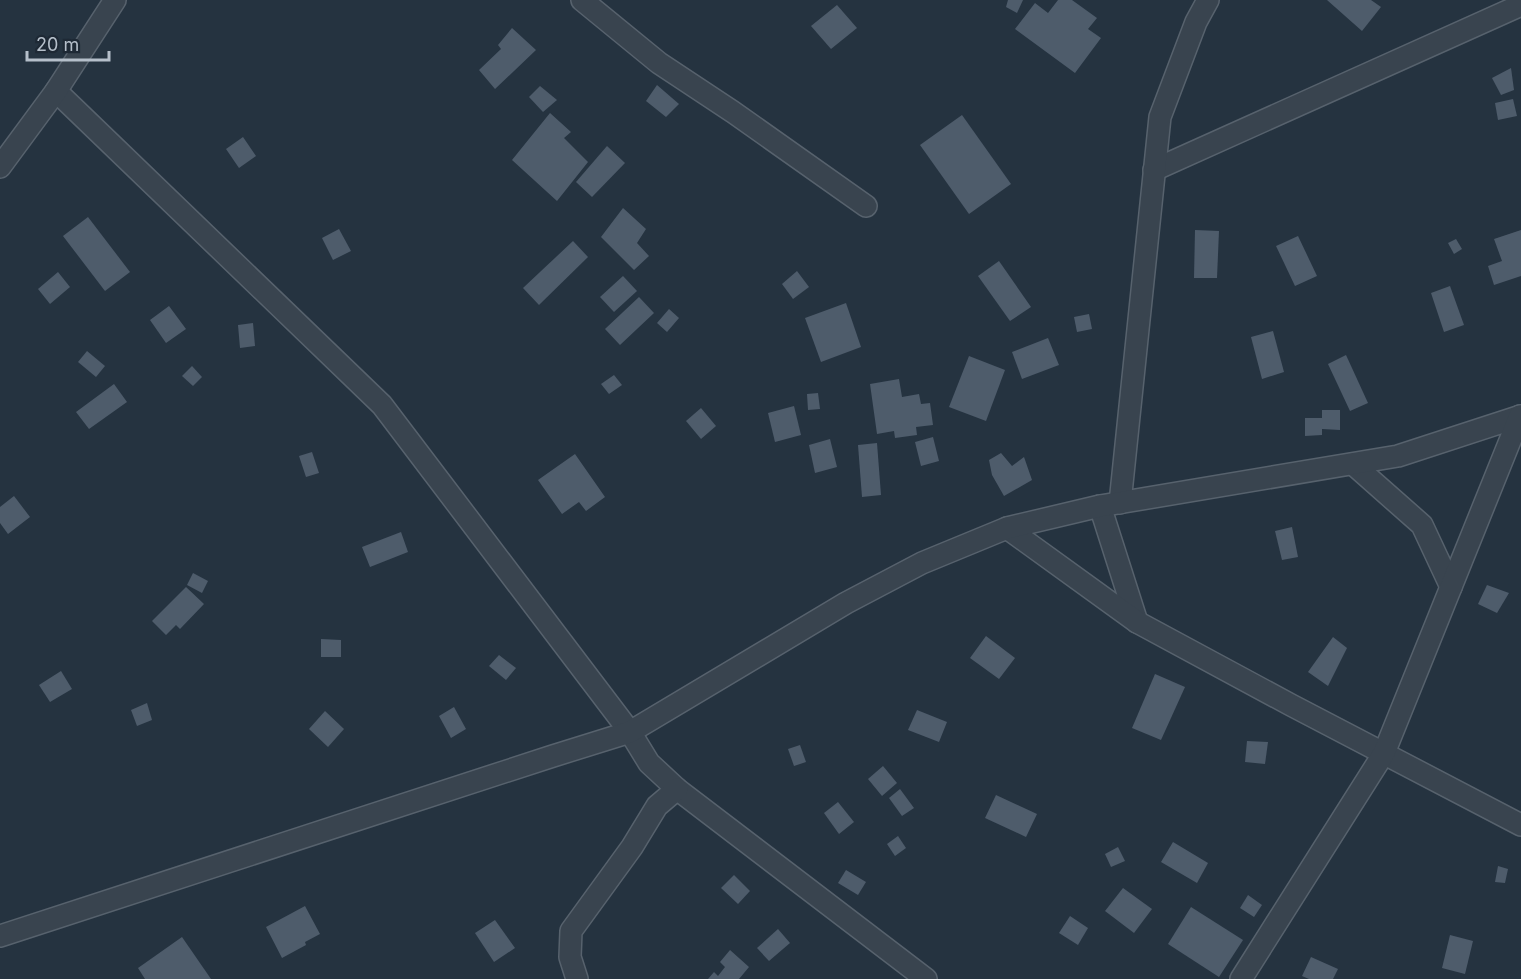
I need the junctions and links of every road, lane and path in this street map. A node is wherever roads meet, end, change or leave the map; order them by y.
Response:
1 (115, 0) edge
2 (582, 0) edge
3 (1208, 0) edge
4 (1521, 5) edge
5 (56, 91) junction
6 (0, 167) edge
7 (1154, 170) junction
8 (866, 206) dead end
9 (1520, 416) edge
10 (1353, 464) junction
11 (1110, 504) junction
12 (1007, 528) junction
13 (1451, 587) junction
14 (1137, 622) junction
15 (630, 732) junction
16 (1384, 753) junction
17 (677, 789) junction
18 (1521, 825) edge
19 (0, 936) edge
20 (577, 979) edge
21 (926, 979) edge
22 (1242, 979) edge

1 - 5 street
2 - 8 street
3 - 7 street
4 - 7 street
5 - 6 street
5 - 15 street
7 - 11 street
9 - 10 street
9 - 13 street
10 - 11 street
10 - 13 street
11 - 12 street
11 - 14 street
12 - 14 street
12 - 15 street
13 - 16 street
14 - 16 street
15 - 17 street
15 - 19 street
16 - 18 street
16 - 22 street
17 - 20 street
17 - 21 street

